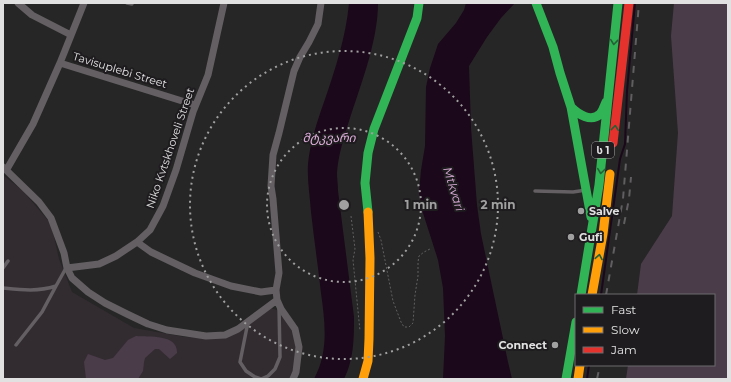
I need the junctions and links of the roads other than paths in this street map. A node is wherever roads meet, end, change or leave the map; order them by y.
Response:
1 (18, 3) edge
2 (84, 3) edge
3 (127, 3) edge
4 (224, 3) edge
5 (321, 3) edge
6 (419, 3) edge
7 (618, 3) edge
8 (629, 3) edge
9 (132, 4) dead end
10 (537, 6) edge
11 (71, 35) junction
12 (60, 63) junction
13 (609, 96) junction
14 (196, 105) junction
15 (571, 108) junction
16 (612, 150) dead end
17 (611, 165) dead end
18 (4, 169) edge
19 (587, 189) junction
20 (535, 192) dead end
21 (592, 228) junction
22 (136, 242) junction
23 (8, 261) dead end
24 (3, 268) edge
25 (66, 268) junction
26 (56, 286) junction
27 (3, 288) edge
28 (276, 290) junction
29 (581, 294) edge
30 (592, 294) edge
31 (278, 302) junction
32 (248, 321) junction
33 (575, 328) edge
34 (16, 345) dead end
35 (580, 366) edge
36 (293, 379) edge
37 (363, 379) edge
38 (566, 379) edge
39 (578, 379) edge

1 - 11 street
2 - 11 street, Tavisuplebi Street
3 - 9 lane
4 - 14 street, Niko Kvtskhoveli Street
5 - 28 street
6 - 37 main road
7 -> 13 main road, ს 1
16 -> 8 main road, ს 1
10 - 15 main road
11 - 12 street, Tavisuplebi Street
12 - 14 street, Tavisuplebi Street
12 - 18 street, Tavisuplebi Street
13 - 15 main road
13 -> 21 main road, ს 1
14 - 22 street, Niko Kvtskhoveli Street
15 - 19 main road
30 -> 17 main road, ს 1
18 - 25 street
19 - 20 lane
19 - 21 main road
21 - 29 main road, ს 1
22 - 25 street, Niko Kvtskhoveli Street
22 - 28 street
23 - 24 lane
25 - 26 lane
25 - 32 street
26 - 27 lane
26 - 34 lane
28 - 31 street
31 - 32 street
31 - 32 lane
31 - 36 street
33 - 38 main road
35 - 39 main road

